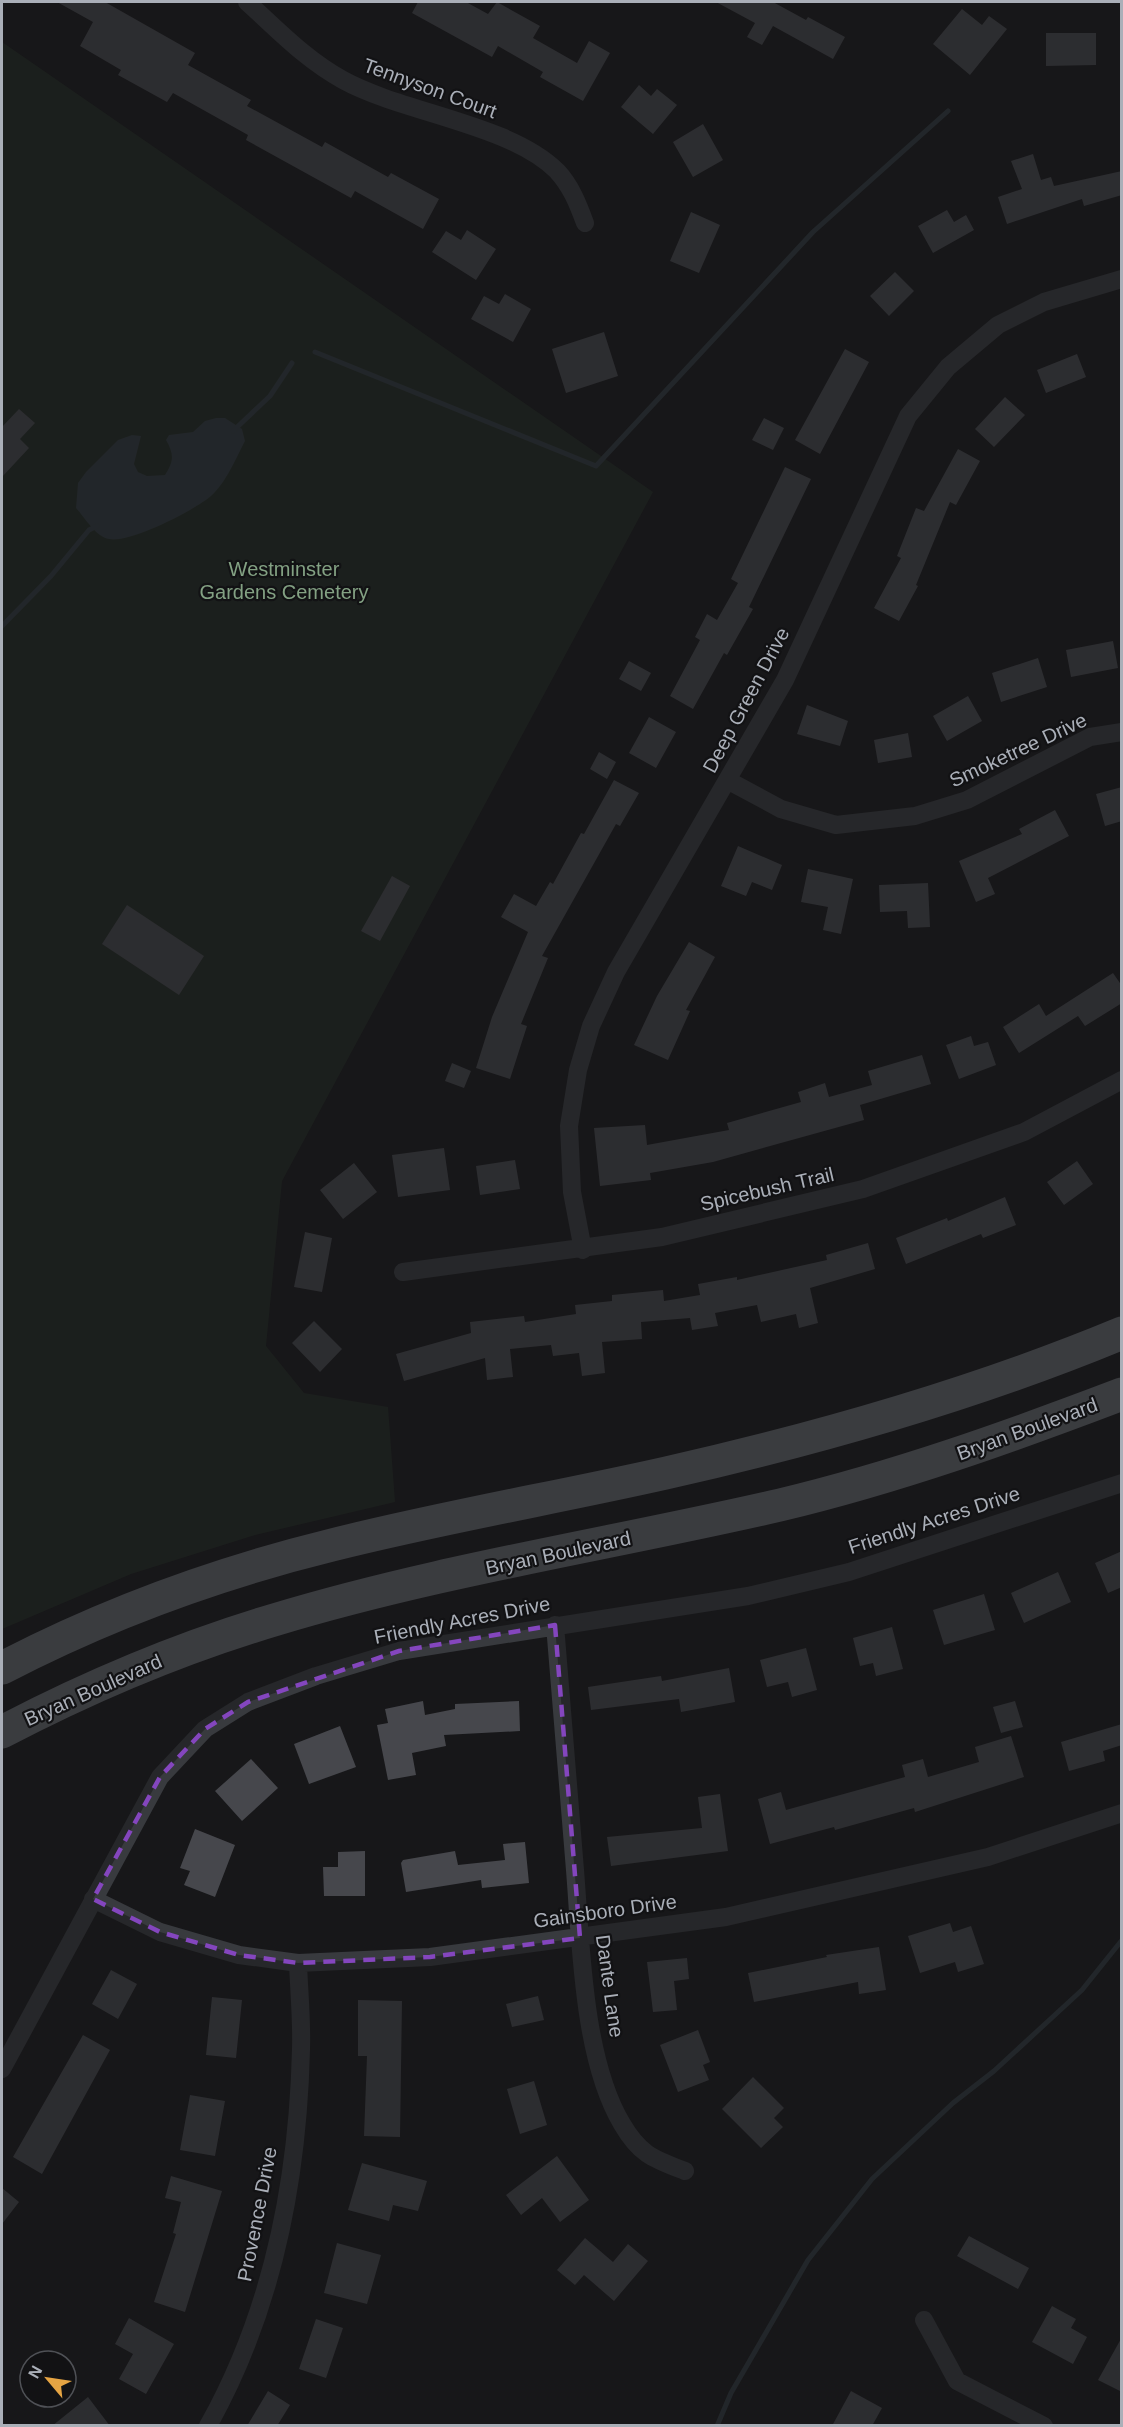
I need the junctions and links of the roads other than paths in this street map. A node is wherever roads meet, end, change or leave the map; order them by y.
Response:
1 (247, 2) edge
2 (585, 223) dead end
3 (1122, 279) edge
4 (1122, 732) edge
5 (729, 781) junction
6 (1122, 1080) edge
7 (583, 1250) junction
8 (403, 1272) dead end
9 (1122, 1321) edge
10 (1122, 1333) edge
11 (1070, 1355) junction
12 (1122, 1394) edge
13 (1122, 1483) edge
14 (555, 1624) junction
15 (2, 1668) edge
16 (2, 1732) edge
17 (1122, 1813) edge
18 (93, 1899) junction
19 (580, 1938) junction
20 (298, 1963) junction
21 (2, 2069) edge
22 (685, 2172) dead end
23 (924, 2320) dead end
24 (208, 2426) edge
25 (1044, 2426) edge

1 - 2 street, Tennyson Court
3 - 5 street, Deep Green Drive
4 - 5 street, Smoketree Drive
5 - 7 street, Deep Green Drive
6 - 7 street, Spicebush Trail
7 - 8 street, Spicebush Trail
9 - 11 highway
10 - 11 highway
11 - 15 highway
12 - 16 highway, Bryan Boulevard
13 - 14 street, Friendly Acres Drive
14 - 18 street, Friendly Acres Drive
14 - 19 street, Dante Lane
17 - 19 street, Gainsboro Drive
18 - 20 street, Gainsboro Drive
18 - 21 street, Friendly Acres Drive
19 - 20 street, Gainsboro Drive
19 - 22 street, Dante Lane
20 - 24 street, Provence Drive
23 - 25 street

